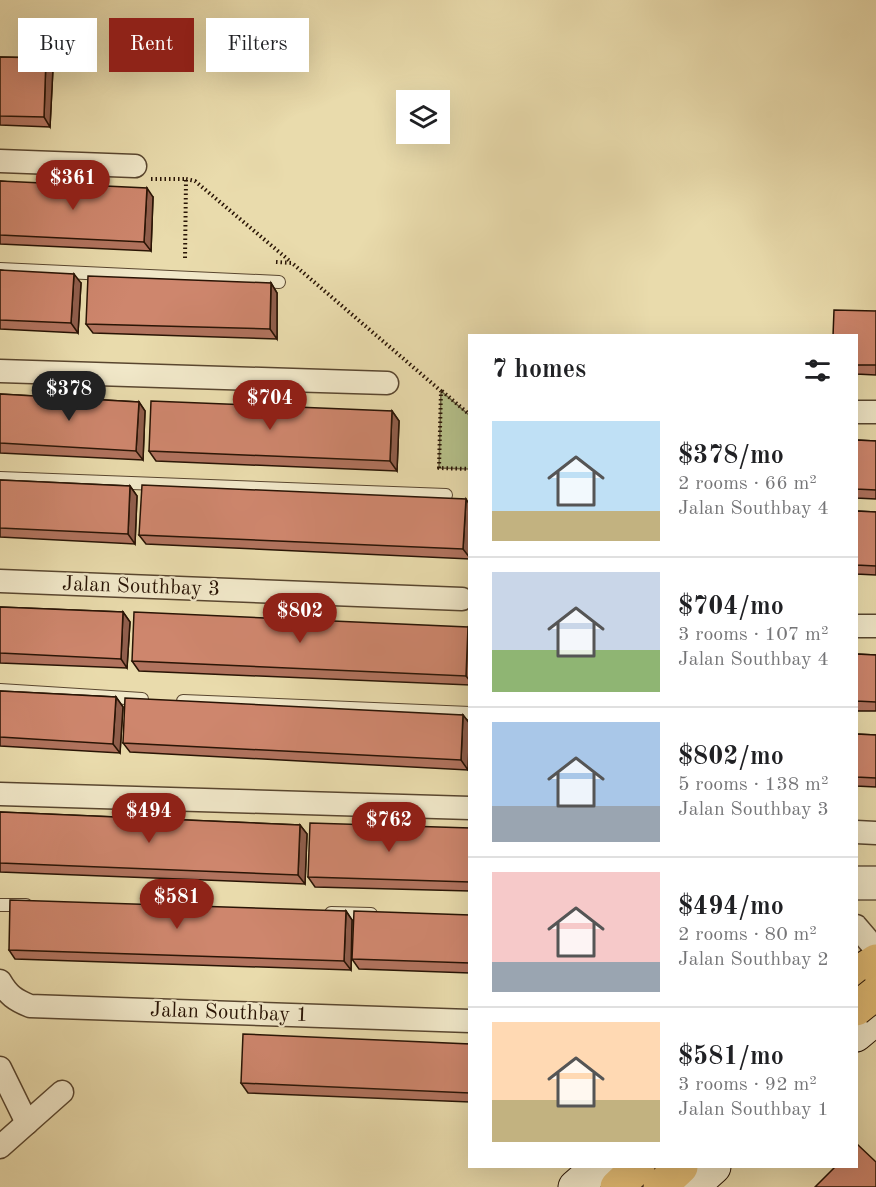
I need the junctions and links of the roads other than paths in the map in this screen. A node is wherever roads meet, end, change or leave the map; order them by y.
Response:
1 (0, 161) edge
2 (135, 166) road end
3 (0, 269) edge
4 (279, 282) dead end
5 (0, 371) edge
6 (387, 383) dead end
7 (858, 412) edge
8 (876, 412) edge
9 (0, 478) edge
10 (446, 495) dead end
11 (0, 581) edge
12 (462, 599) dead end
13 (858, 626) edge
14 (876, 626) edge
15 (0, 690) edge
16 (150, 699) edge
17 (174, 700) edge
18 (468, 713) edge
19 (0, 794) edge
20 (468, 808) edge
21 (858, 832) edge
22 (876, 833) edge
23 (858, 883) edge
24 (876, 883) edge
25 (0, 905) edge
26 (35, 906) edge
27 (317, 913) edge
28 (387, 914) edge
29 (869, 947) edge
30 (858, 970) edge
31 (0, 981) edge
32 (876, 993) edge
33 (858, 998) edge
34 (858, 1007) edge
35 (876, 1017) edge
36 (468, 1021) edge
37 (858, 1033) edge
38 (876, 1043) edge
39 (858, 1046) edge
40 (0, 1068) edge
41 (62, 1092) dead end
42 (27, 1123) junction
43 (0, 1147) edge
44 (597, 1168) edge
45 (637, 1168) edge
46 (680, 1168) edge
47 (713, 1168) edge
48 (575, 1187) edge
49 (617, 1187) edge
50 (660, 1187) edge
51 (692, 1187) edge

1 - 2 street
3 - 4 lane
5 - 6 street
7 - 8 street
9 - 10 lane
11 - 12 street, Jalan Southbay 3
13 - 14 street
15 - 16 lane
17 - 18 lane
19 - 20 street
21 - 22 street
23 - 24 main road
25 - 26 lane
27 - 28 lane
29 - 30 highway
31 - 36 street, Jalan Southbay 1
32 - 34 highway, bridge
33 - 35 main road
35 - 37 main road
38 - 39 main road
40 - 42 street
41 - 42 street
42 - 43 street
44 - 48 main road
45 - 49 highway
46 - 50 highway
47 - 51 main road

